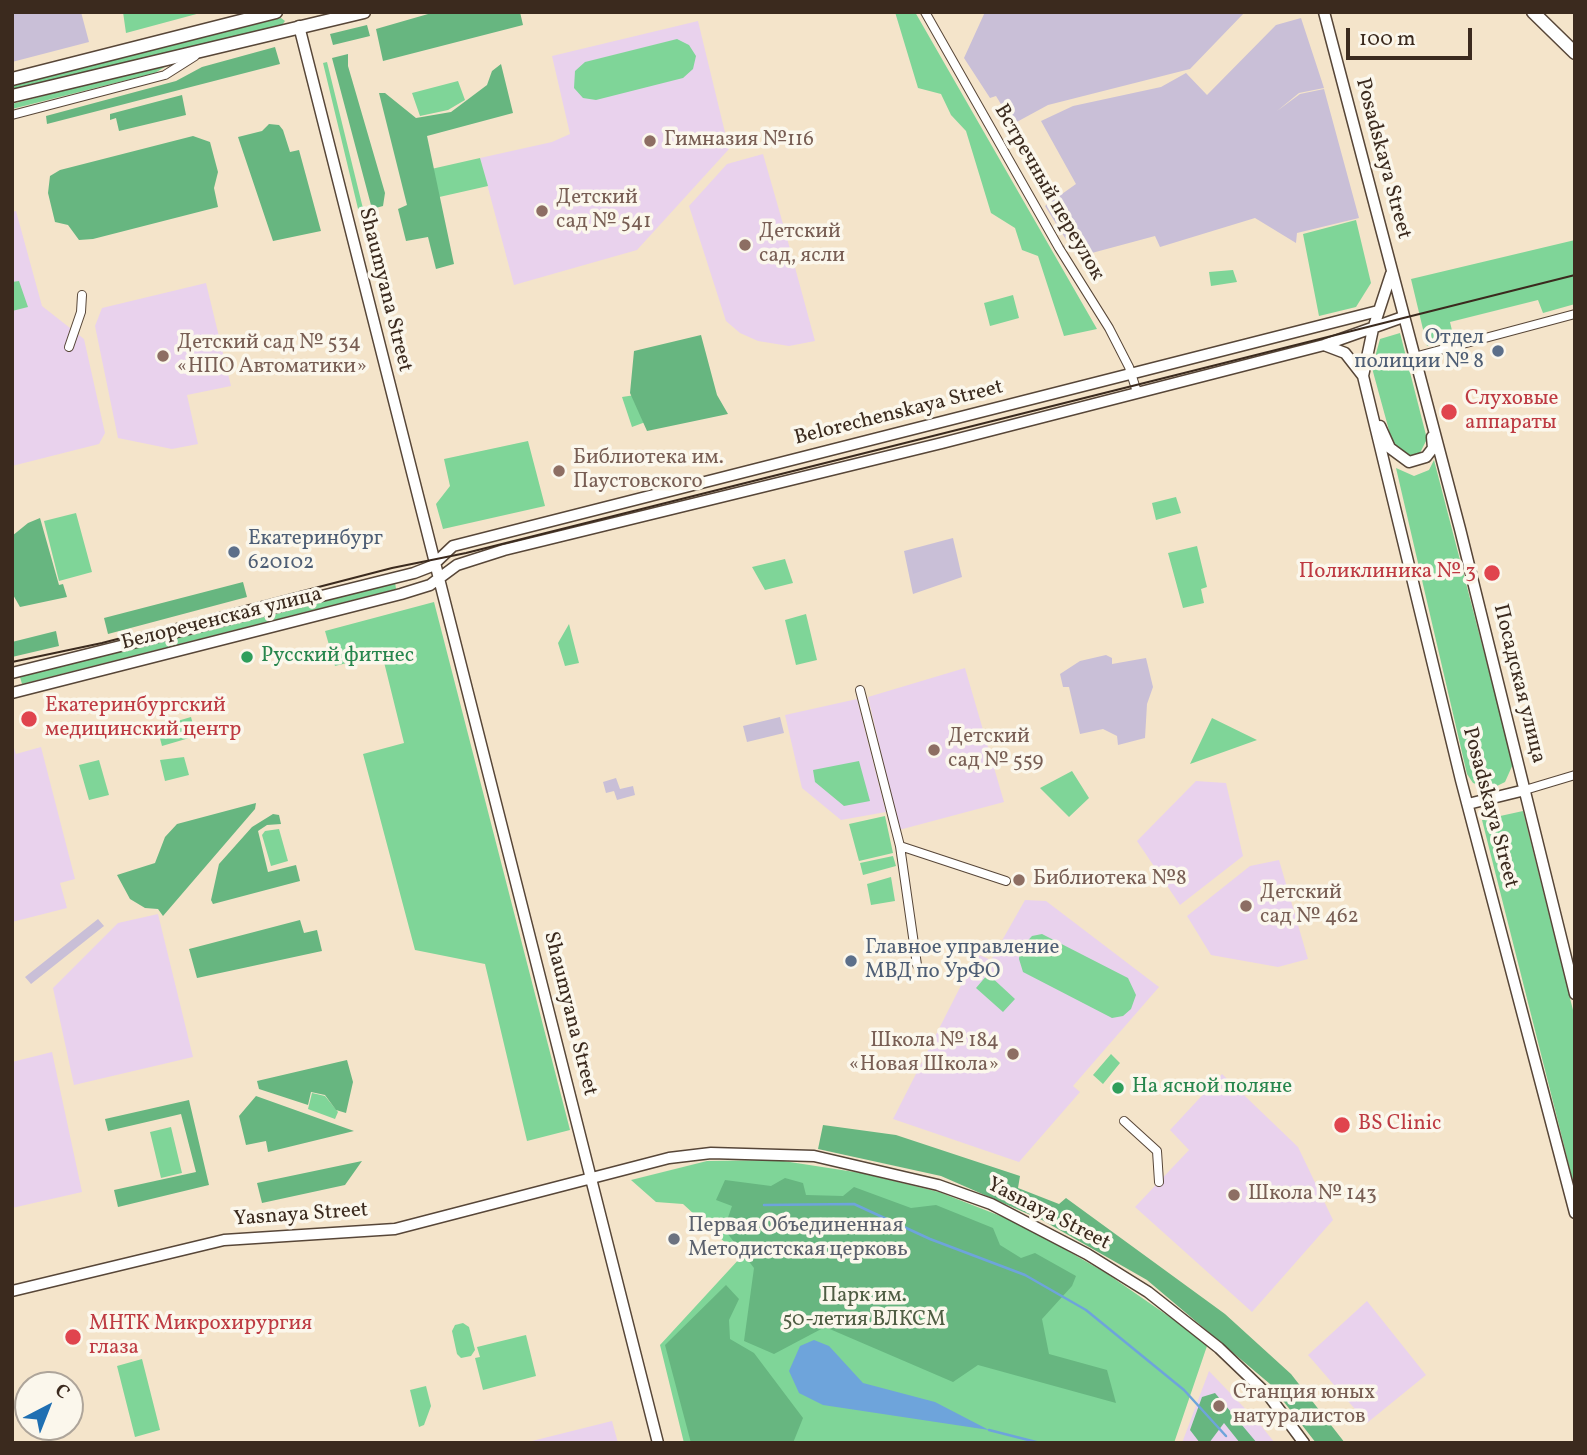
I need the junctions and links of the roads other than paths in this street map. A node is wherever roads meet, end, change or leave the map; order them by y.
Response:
1 (276, 12) edge
2 (295, 12) edge
3 (364, 12) edge
4 (925, 12) edge
5 (1324, 12) edge
6 (1533, 12) edge
7 (299, 26) junction
8 (207, 48) junction
9 (1575, 53) edge
10 (12, 79) edge
11 (12, 96) edge
12 (12, 115) edge
13 (1391, 272) junction
14 (82, 295) dead end
15 (1378, 311) junction
16 (1575, 314) edge
17 (1402, 317) junction
18 (1373, 329) junction
19 (1324, 345) junction
20 (69, 347) dead end
21 (1414, 357) junction
22 (1131, 375) junction
23 (1363, 376) junction
24 (1136, 392) junction
25 (1426, 402) junction
26 (1371, 412) junction
27 (436, 564) junction
28 (440, 578) junction
29 (12, 673) edge
30 (860, 690) dead end
31 (12, 693) edge
32 (1575, 775) edge
33 (1525, 790) junction
34 (1468, 804) junction
35 (900, 846) junction
36 (1006, 881) dead end
37 (917, 965) dead end
38 (1575, 995) edge
39 (1124, 1121) dead end
40 (591, 1178) junction
41 (1159, 1182) dead end
42 (1575, 1213) edge
43 (12, 1292) edge
44 (658, 1443) edge
45 (1304, 1443) edge

1 - 10 main road
2 - 7 main road
3 - 7 main road
4 - 22 street, Встречный переулок
5 - 13 street, Posadskaya Street
6 - 9 main road
7 - 8 main road
7 - 27 street, Shaumyana Street
8 - 11 main road
8 - 12 street
13 - 15 street
13 - 17 street, Posadskaya Street
14 - 20 street
15 - 17 street
15 - 18 street
15 - 22 street, Belorechenskaya Street
16 - 21 street
17 - 18 street
17 - 21 street, Посадская улица
18 - 19 street
18 - 23 street
19 - 23 street
19 - 24 street, Belorechenskaya Street
21 - 25 street, Посадская улица
22 - 24 street, Встречный переулок
22 - 27 street, Belorechenskaya Street
23 - 26 street, Посадская улица
24 - 28 street, Belorechenskaya Street
25 - 26 street, Посадская улица
25 - 33 street, Посадская улица
26 - 34 street, Posadskaya Street
27 - 28 street, Shaumyana Street
27 - 29 street, Belorechenskaya Street
28 - 31 street, Белореченская улица
28 - 40 street, Shaumyana Street
30 - 35 street
32 - 33 street
33 - 34 street
33 - 38 street, Posadskaya Street
34 - 42 street, Posadskaya Street
35 - 36 street
35 - 37 street
39 - 41 street
40 - 43 street, Yasnaya Street
40 - 44 street
40 - 45 street, Yasnaya Street

